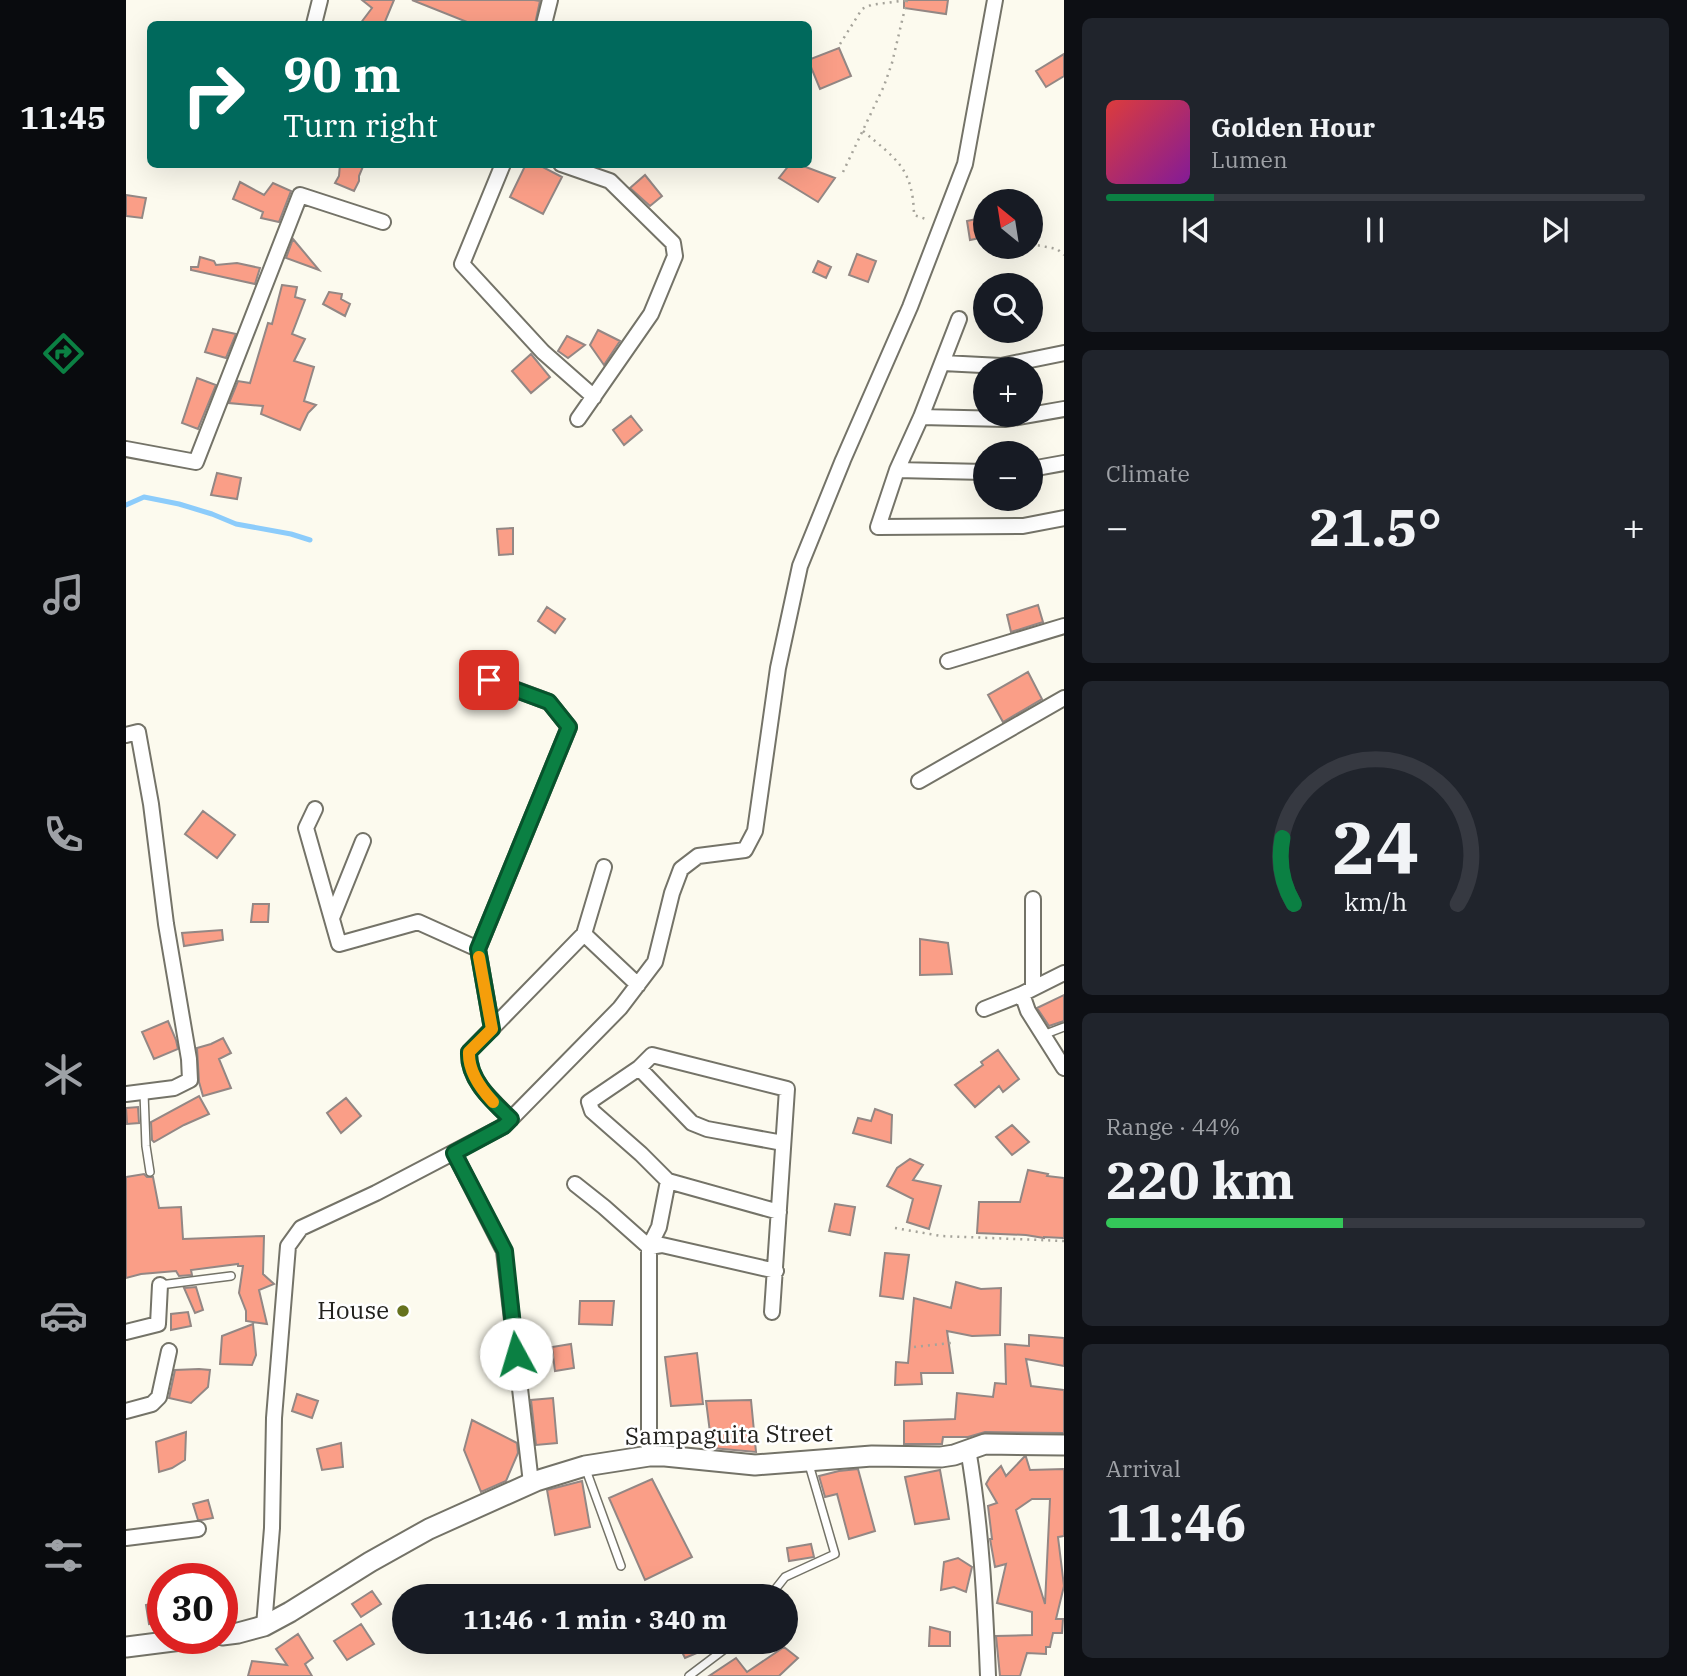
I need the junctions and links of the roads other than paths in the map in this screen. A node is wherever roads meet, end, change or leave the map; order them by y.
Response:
1 (320, 0) edge
2 (550, 0) edge
3 (995, 0) edge
4 (315, 21) edge
5 (545, 21) edge
6 (501, 168) edge
7 (573, 168) edge
8 (383, 222) dead end
9 (959, 319) dead end
10 (1064, 353) edge
11 (943, 363) junction
12 (594, 397) junction
13 (1064, 409) edge
14 (921, 417) junction
15 (578, 419) dead end
16 (126, 449) edge
17 (1064, 463) edge
18 (1043, 467) edge
19 (897, 470) junction
20 (973, 472) edge
21 (1064, 518) edge
22 (1064, 626) edge
23 (948, 661) dead end
24 (469, 673) dead end
25 (1064, 698) edge
26 (126, 735) edge
27 (919, 781) dead end
28 (315, 809) dead end
29 (363, 841) dead end
30 (604, 867) dead end
31 (1032, 899) dead end
32 (332, 918) junction
33 (583, 934) junction
34 (478, 949) junction
35 (1064, 973) edge
36 (638, 985) junction
37 (1028, 991) junction
38 (984, 1009) dead end
39 (1064, 1027) edge
40 (492, 1029) junction
41 (1043, 1035) junction
42 (639, 1068) junction
43 (1064, 1068) edge
44 (144, 1093) junction
45 (126, 1094) edge
46 (511, 1119) junction
47 (783, 1143) junction
48 (454, 1153) junction
49 (150, 1172) dead end
50 (668, 1181) junction
51 (575, 1184) dead end
52 (779, 1212) junction
53 (649, 1247) junction
54 (776, 1271) junction
55 (231, 1276) dead end
56 (160, 1285) joint
57 (772, 1312) dead end
58 (126, 1332) edge
59 (169, 1351) dead end
60 (126, 1411) edge
61 (1064, 1446) edge
62 (968, 1449) junction
63 (649, 1456) junction
64 (807, 1461) junction
65 (585, 1466) junction
66 (531, 1483) junction
67 (198, 1529) dead end
68 (126, 1538) edge
69 (621, 1566) dead end
70 (780, 1584) edge
71 (264, 1626) junction
72 (238, 1632) edge
73 (147, 1644) edge
74 (126, 1647) edge
75 (718, 1654) edge
76 (689, 1676) edge
77 (988, 1676) edge

1 - 4 street
2 - 5 street
3 - 36 street
6 - 12 street
7 - 12 street
8 - 16 street
9 - 11 street
10 - 11 street
11 - 14 street
12 - 15 street
13 - 14 street
14 - 19 street
17 - 18 street
19 - 20 street
19 - 21 street
22 - 23 street
24 - 34 street
25 - 27 street
26 - 44 street
28 - 32 street
29 - 32 street
30 - 33 street
31 - 37 street
32 - 34 street
33 - 36 street
33 - 40 street
34 - 40 street
35 - 37 street
36 - 46 street
37 - 38 street
37 - 41 street
39 - 41 lane
40 - 46 street
41 - 43 street
42 - 47 street
42 - 47 street
42 - 50 street
44 - 45 street
44 - 49 lane
46 - 48 street
47 - 52 street
48 - 66 street
48 - 71 street
50 - 52 street
50 - 53 street
51 - 53 street
52 - 54 street
53 - 54 street
53 - 63 street
54 - 57 street
55 - 56 lane
56 - 58 street
59 - 60 street
61 - 62 street, Sampaguita Street
62 - 64 street, Sampaguita Street
62 - 77 street
63 - 64 street, Sampaguita Street
63 - 65 street, Sampaguita Street
64 - 70 lane
65 - 66 street, Sampaguita Street
65 - 69 lane
66 - 71 street, Sampaguita Street
67 - 68 street
71 - 72 street, Sampaguita Street
73 - 74 street
75 - 76 lane

